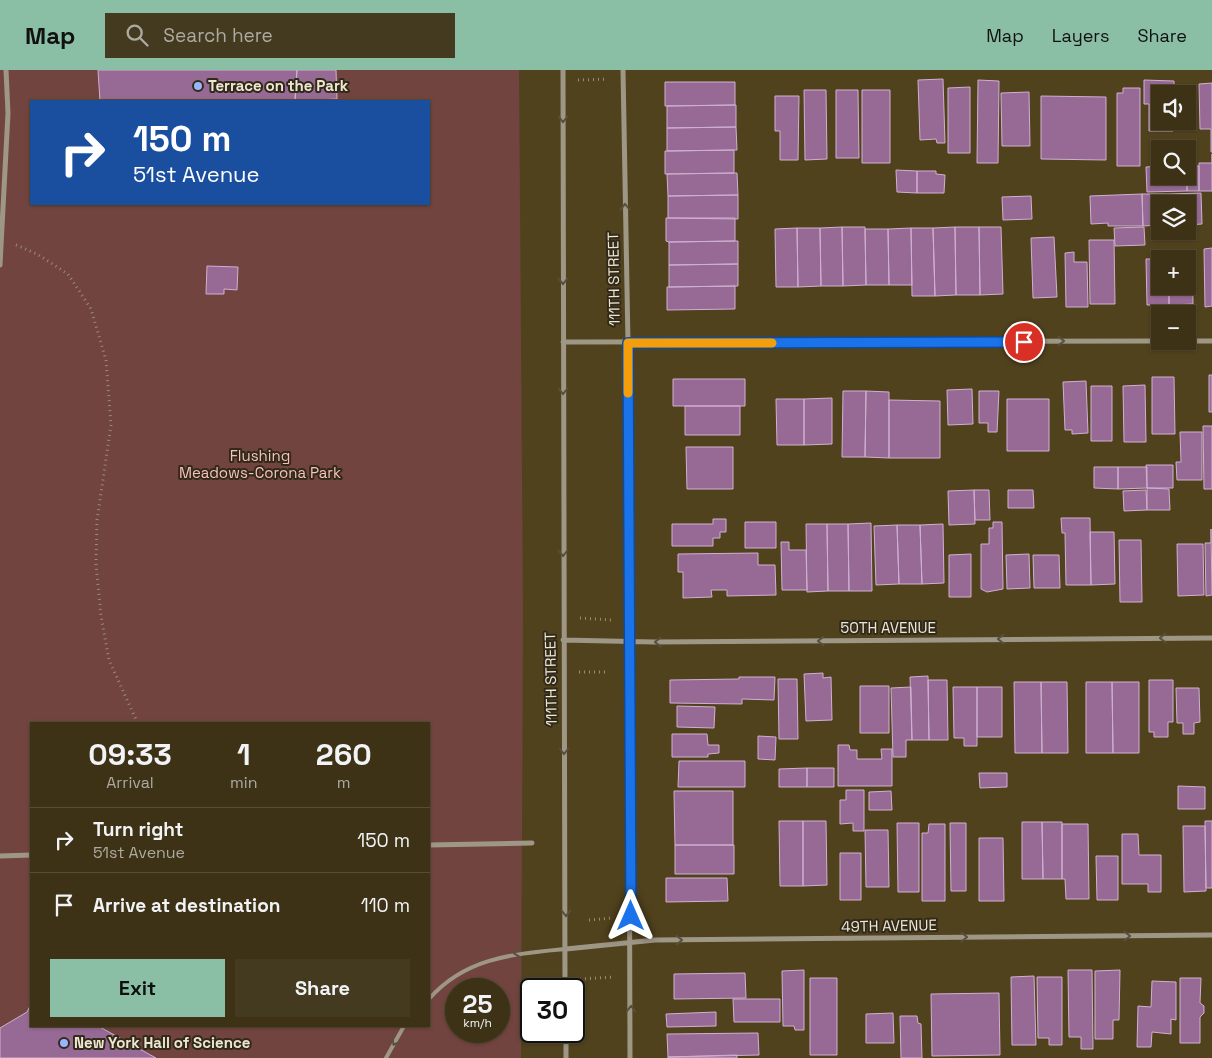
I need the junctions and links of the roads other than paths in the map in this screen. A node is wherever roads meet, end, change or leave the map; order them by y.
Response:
1 (6, 70) edge
2 (563, 70) edge
3 (623, 70) edge
4 (0, 266) edge
5 (1151, 341) edge
6 (1196, 341) edge
7 (1212, 341) edge
8 (563, 342) junction
9 (628, 343) junction
10 (1212, 638) edge
11 (563, 640) junction
12 (629, 642) junction
13 (532, 843) dead end
14 (430, 845) edge
15 (30, 855) edge
16 (0, 856) edge
17 (1212, 935) edge
18 (631, 942) junction
19 (566, 949) junction
20 (566, 978) edge
21 (430, 998) edge
22 (403, 1027) edge
23 (566, 1043) edge
24 (386, 1058) edge
25 (566, 1058) edge
26 (630, 1058) edge

1 - 4 street
2 -> 8 street, 111TH STREET
9 -> 3 street, 111TH STREET
9 -> 5 street
6 - 7 street
8 - 9 street
8 -> 11 street, 111TH STREET
9 - 12 street, 111TH STREET
10 -> 12 street, 50TH AVENUE
11 - 12 street, 50TH AVENUE
11 -> 19 street, 111TH STREET
12 - 18 street, 111TH STREET
13 - 14 street
15 - 16 street
18 -> 17 street, 49TH AVENUE
18 - 19 street, 49TH AVENUE
26 -> 18 street, 111TH STREET
19 - 20 street, 111TH STREET
19 -> 21 lane
22 -> 24 lane
23 - 25 street

